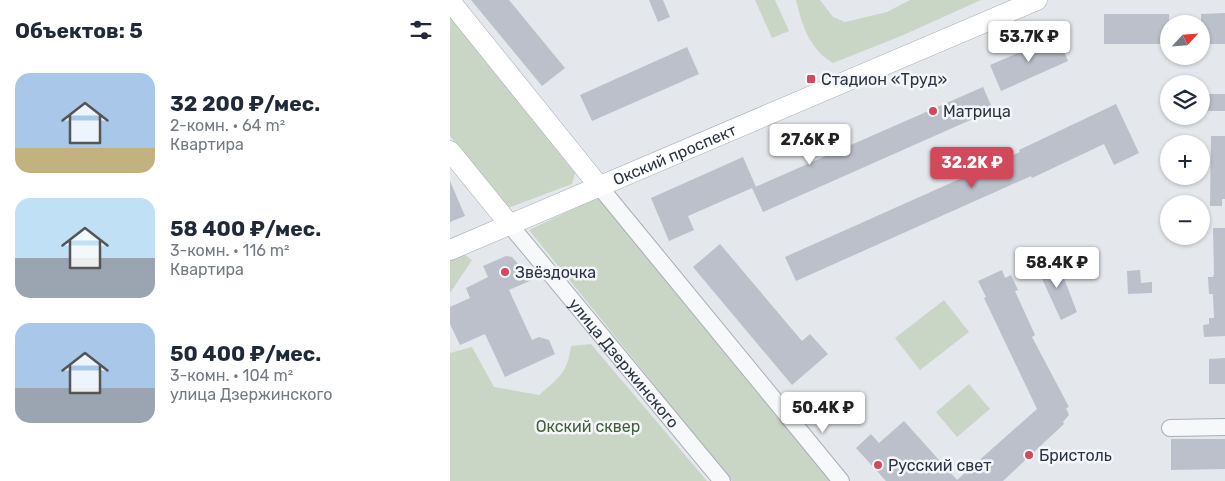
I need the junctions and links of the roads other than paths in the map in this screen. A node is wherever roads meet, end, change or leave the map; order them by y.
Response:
1 (1038, 0) edge
2 (450, 1) edge
3 (450, 151) edge
4 (599, 186) junction
5 (510, 225) junction
6 (450, 250) edge
7 (1225, 427) edge
8 (1170, 428) dead end
9 (722, 481) edge
10 (841, 481) edge

1 - 4 main road, Окский проспект
2 - 4 main road
3 - 5 main road, улица Дзержинского
4 - 5 main road, Окский проспект
4 - 10 street
5 - 6 main road, Окский проспект
5 - 9 street, улица Дзержинского
7 - 8 street

